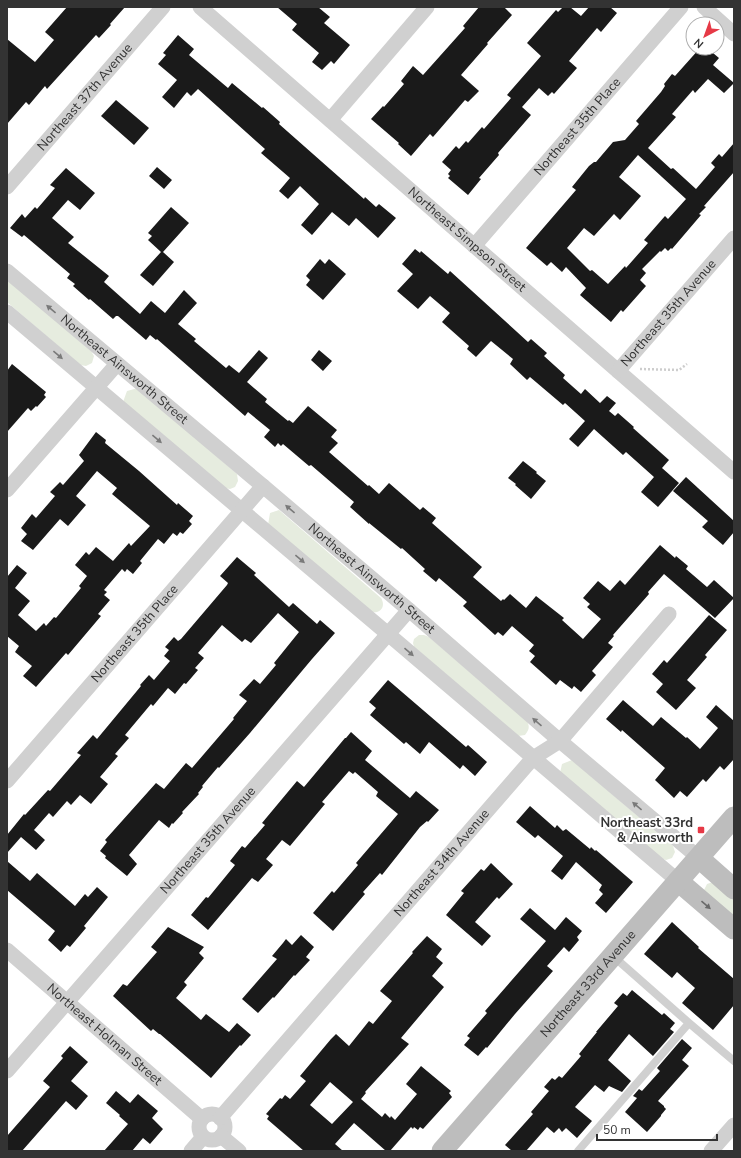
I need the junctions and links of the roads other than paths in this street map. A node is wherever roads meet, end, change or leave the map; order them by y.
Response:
1 (163, 7) edge
2 (200, 7) edge
3 (427, 7) edge
4 (681, 7) edge
5 (704, 7) edge
6 (734, 34) edge
7 (330, 120) junction
8 (7, 187) edge
9 (734, 238) edge
10 (474, 246) junction
11 (7, 271) edge
12 (7, 312) edge
13 (117, 364) junction
14 (618, 371) junction
15 (97, 388) junction
16 (734, 472) edge
17 (263, 486) junction
18 (7, 490) edge
19 (242, 510) junction
20 (409, 610) junction
21 (670, 614) dead end
22 (388, 634) junction
23 (560, 741) junction
24 (533, 758) junction
25 (7, 781) edge
26 (734, 817) edge
27 (698, 858) junction
28 (678, 881) junction
29 (734, 889) edge
30 (734, 929) edge
31 (7, 950) edge
32 (613, 956) junction
33 (67, 1002) junction
34 (689, 1023) junction
35 (734, 1061) edge
36 (7, 1071) edge
37 (220, 1118) junction
38 (202, 1119) junction
39 (734, 1125) edge
40 (221, 1136) junction
41 (203, 1137) junction
42 (191, 1151) edge
43 (239, 1151) edge
44 (442, 1151) edge
45 (578, 1151) edge
46 (711, 1151) edge

1 - 8 street, Northeast 37th Avenue
2 - 7 street, Northeast Simpson Street
3 - 7 street
4 - 10 street, Northeast 35th Place
5 - 6 street
7 - 10 street, Northeast Simpson Street
9 - 14 street, Northeast 35th Avenue
10 - 14 street, Northeast Simpson Street
13 -> 11 street, Northeast Ainsworth Street
12 -> 15 street
13 - 15 street
13 - 17 street, Northeast Ainsworth Street
14 - 16 street, Northeast Simpson Street
15 - 18 street
15 -> 19 street
17 - 19 street, Northeast 35th Place
20 -> 17 street, Northeast Ainsworth Street
19 -> 22 street
19 - 25 street, Northeast 35th Place
20 - 22 street, Northeast 35th Avenue
23 -> 20 street, Northeast Ainsworth Street
21 - 23 street, Northeast 34th Avenue
22 -> 24 street
22 - 33 street, Northeast 35th Avenue
23 - 24 street, Northeast 34th Avenue
27 -> 23 street, Northeast Ainsworth Street
24 - 28 street
24 - 37 street, Northeast 34th Avenue
26 - 27 main road, Northeast 33rd Avenue
27 - 28 main road, Northeast 33rd Avenue
27 - 29 main road, Northeast Ainsworth Street
28 -> 30 main road
28 - 32 main road, Northeast 33rd Avenue
31 - 33 street, Northeast Holman Street
32 - 34 lane
32 - 44 main road, Northeast 33rd Avenue
33 - 36 street, Northeast 35th Avenue
33 - 38 street, Northeast Holman Street
34 - 35 lane
34 - 45 lane
37 - 38 street
37 - 40 street
38 - 41 street
39 - 46 street
40 - 41 street
40 - 43 street
41 - 42 street

